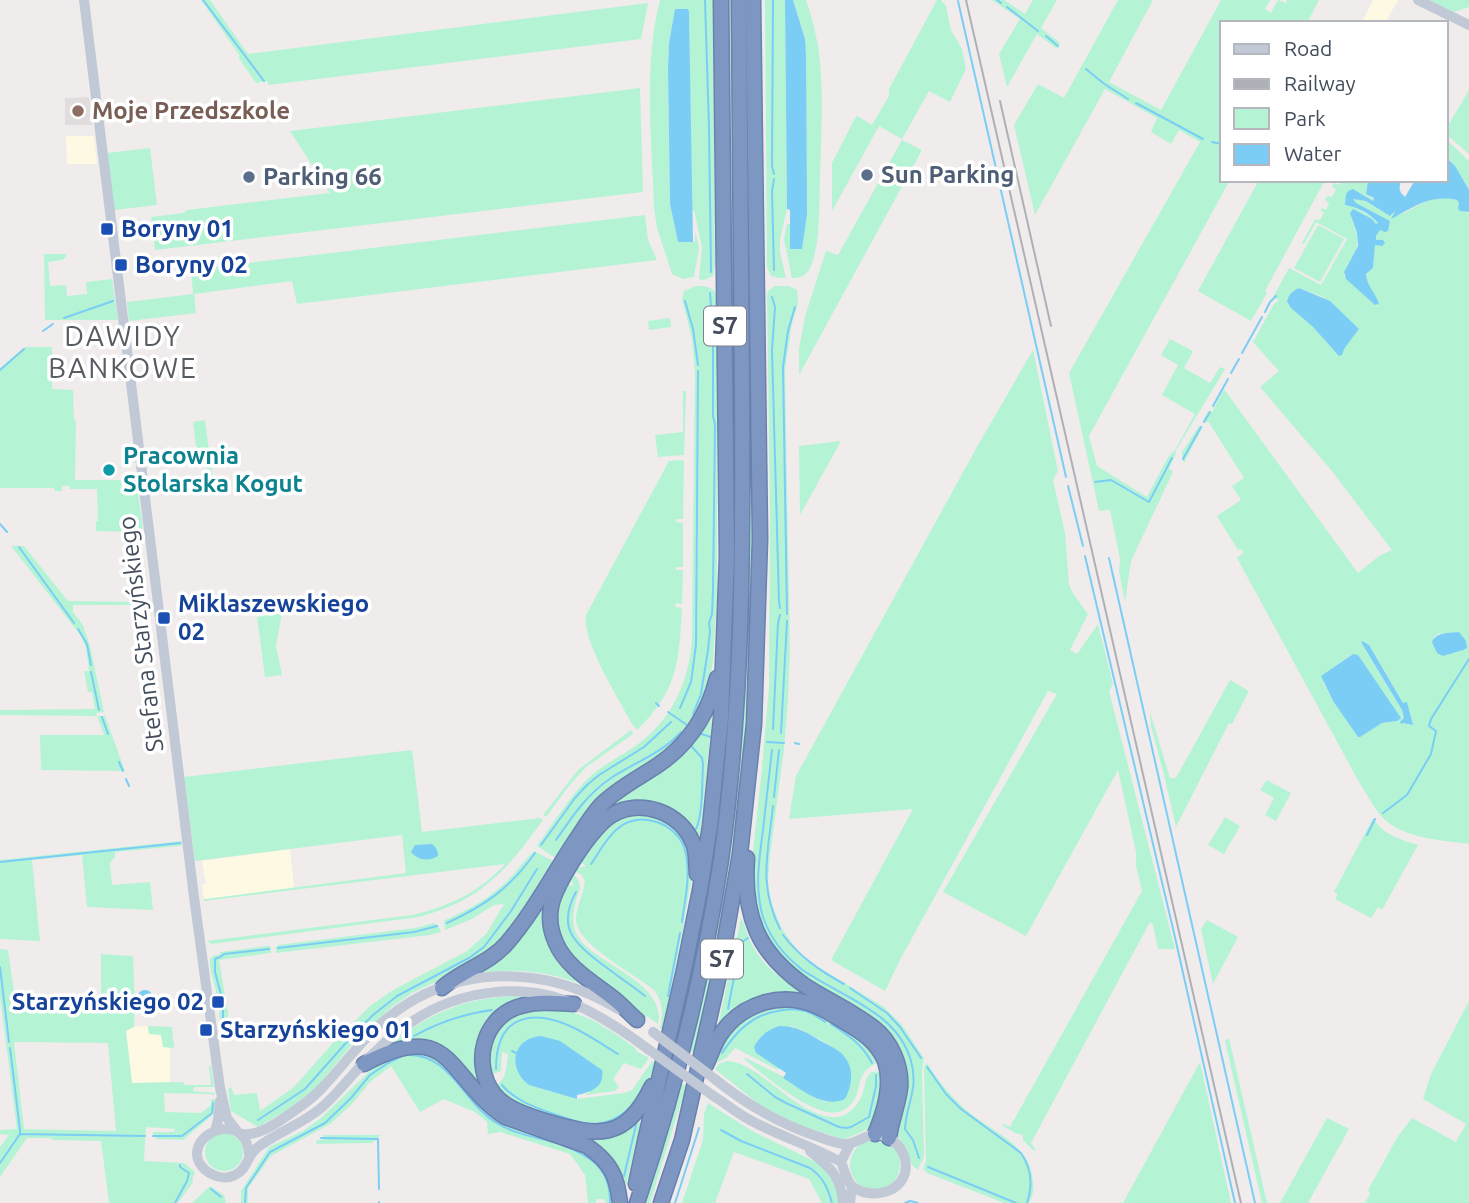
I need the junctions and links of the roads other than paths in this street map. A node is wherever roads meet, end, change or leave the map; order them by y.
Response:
1 (84, 0) edge
2 (721, 0) edge
3 (739, 0) edge
4 (754, 0) edge
5 (1418, 0) edge
6 (1469, 24) edge
7 (723, 653) junction
8 (744, 818) junction
9 (700, 890) junction
10 (442, 988) junction
11 (574, 1004) junction
12 (637, 1020) junction
13 (364, 1063) junction
14 (661, 1074) junction
15 (221, 1097) junction
16 (692, 1099) junction
17 (215, 1131) junction
18 (240, 1133) junction
19 (882, 1136) junction
20 (802, 1144) junction
21 (850, 1144) junction
22 (249, 1155) junction
23 (841, 1162) junction
24 (852, 1186) junction
25 (863, 1199) edge
26 (620, 1203) edge
27 (635, 1203) edge
28 (660, 1203) edge
29 (843, 1203) edge
30 (850, 1203) edge

1 - 15 street, Stefana Starzyńskiego
2 - 7 highway, S7
3 - 27 highway
4 - 8 highway, S7
5 - 6 street
7 - 9 highway, S7
7 - 10 highway
8 - 16 highway, S7
8 - 19 highway
9 - 12 highway
9 - 14 highway, S7
10 - 12 street
10 - 18 street
11 - 13 street
11 - 14 highway
11 - 20 street, bridge
12 - 21 street, bridge
13 - 22 street
13 - 26 highway
14 - 27 highway, S7
15 - 17 street, Stefana Starzyńskiego
15 - 18 street, Stefana Starzyńskiego
16 - 19 highway
16 - 28 highway, S7
17 - 18 street
17 - 22 street
18 - 22 street
19 - 21 street
19 - 25 street
20 - 23 street
20 - 29 street
21 - 23 street
23 - 24 street
24 - 25 street
24 - 30 street

